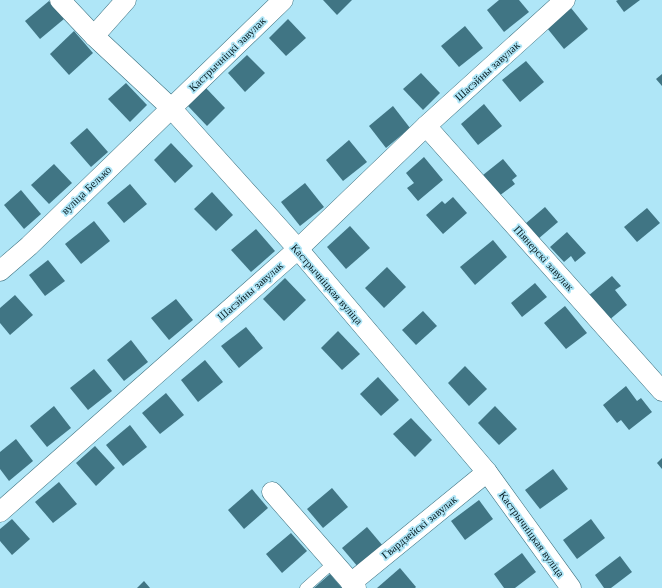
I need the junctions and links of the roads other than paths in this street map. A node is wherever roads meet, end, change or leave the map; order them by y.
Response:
1 (60, 0) edge
2 (126, 0) edge
3 (283, 0) edge
4 (565, 0) edge
5 (94, 36) junction
6 (171, 108) junction
7 (426, 126) junction
8 (298, 249) junction
9 (0, 271) edge
10 (662, 391) edge
11 (487, 472) junction
12 (272, 492) dead end
13 (0, 512) edge
14 (333, 563) junction
15 (353, 585) edge
16 (305, 588) edge
17 (571, 588) edge

1 - 5 street, Кастрычніцкая вуліца
2 - 5 street
3 - 6 street, Кастрычніцкі завулак
4 - 7 street, Шасэйны завулак
5 - 6 street, Кастрычніцкая вуліца
6 - 8 street, Кастрычніцкая вуліца
6 - 9 street, вуліца Белько
7 - 8 street, Шасэйны завулак
7 - 10 street, Піянерскі завулак
8 - 11 street, Кастрычніцкая вуліца
8 - 13 street, Шасэйны завулак
11 - 15 street, Гвардзейскі завулак
11 - 17 street, Кастрычніцкая вуліца
12 - 14 street, Гвардзейскі завулак
14 - 15 street, Гвардзейскі завулак
14 - 16 lane

